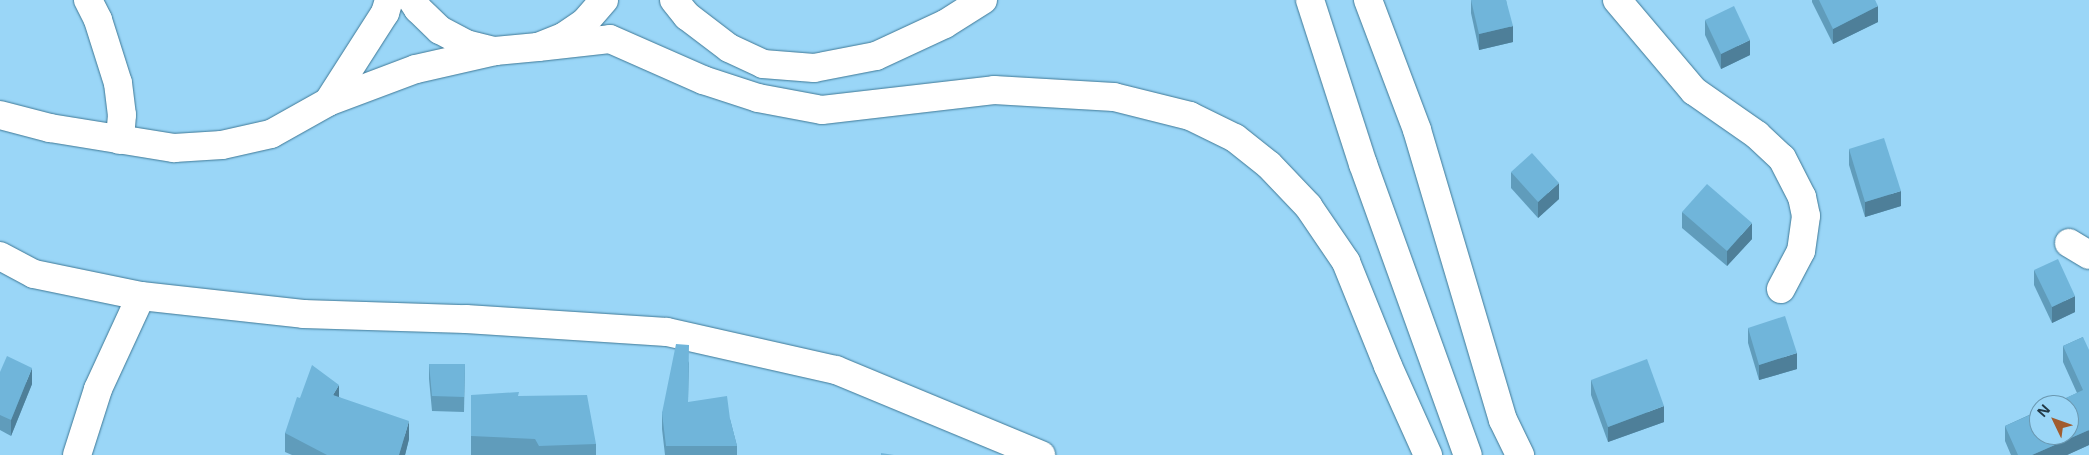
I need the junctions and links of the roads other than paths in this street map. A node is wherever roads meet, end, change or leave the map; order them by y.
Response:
1 (88, 0) edge
2 (389, 0) edge
3 (412, 0) edge
4 (604, 0) edge
5 (674, 0) edge
6 (983, 0) edge
7 (1310, 0) edge
8 (1368, 0) edge
9 (1380, 0) edge
10 (1618, 0) edge
11 (538, 47) junction
12 (495, 50) junction
13 (328, 102) junction
14 (0, 115) edge
15 (1417, 130) junction
16 (120, 140) junction
17 (0, 256) edge
18 (1781, 289) dead end
19 (141, 296) junction
20 (76, 455) edge
21 (1039, 455) edge
22 (1428, 455) edge
23 (1468, 455) edge
24 (1520, 455) edge

1 - 16 main road
2 - 13 main road
3 - 12 main road
4 - 11 main road
5 - 6 main road
7 - 23 main road
8 - 15 main road
9 - 15 main road
10 - 18 main road
11 - 12 main road
11 - 22 main road
12 - 13 main road
13 - 16 main road
14 - 16 main road
15 - 24 main road
17 - 19 main road
19 - 20 main road
19 - 21 main road

